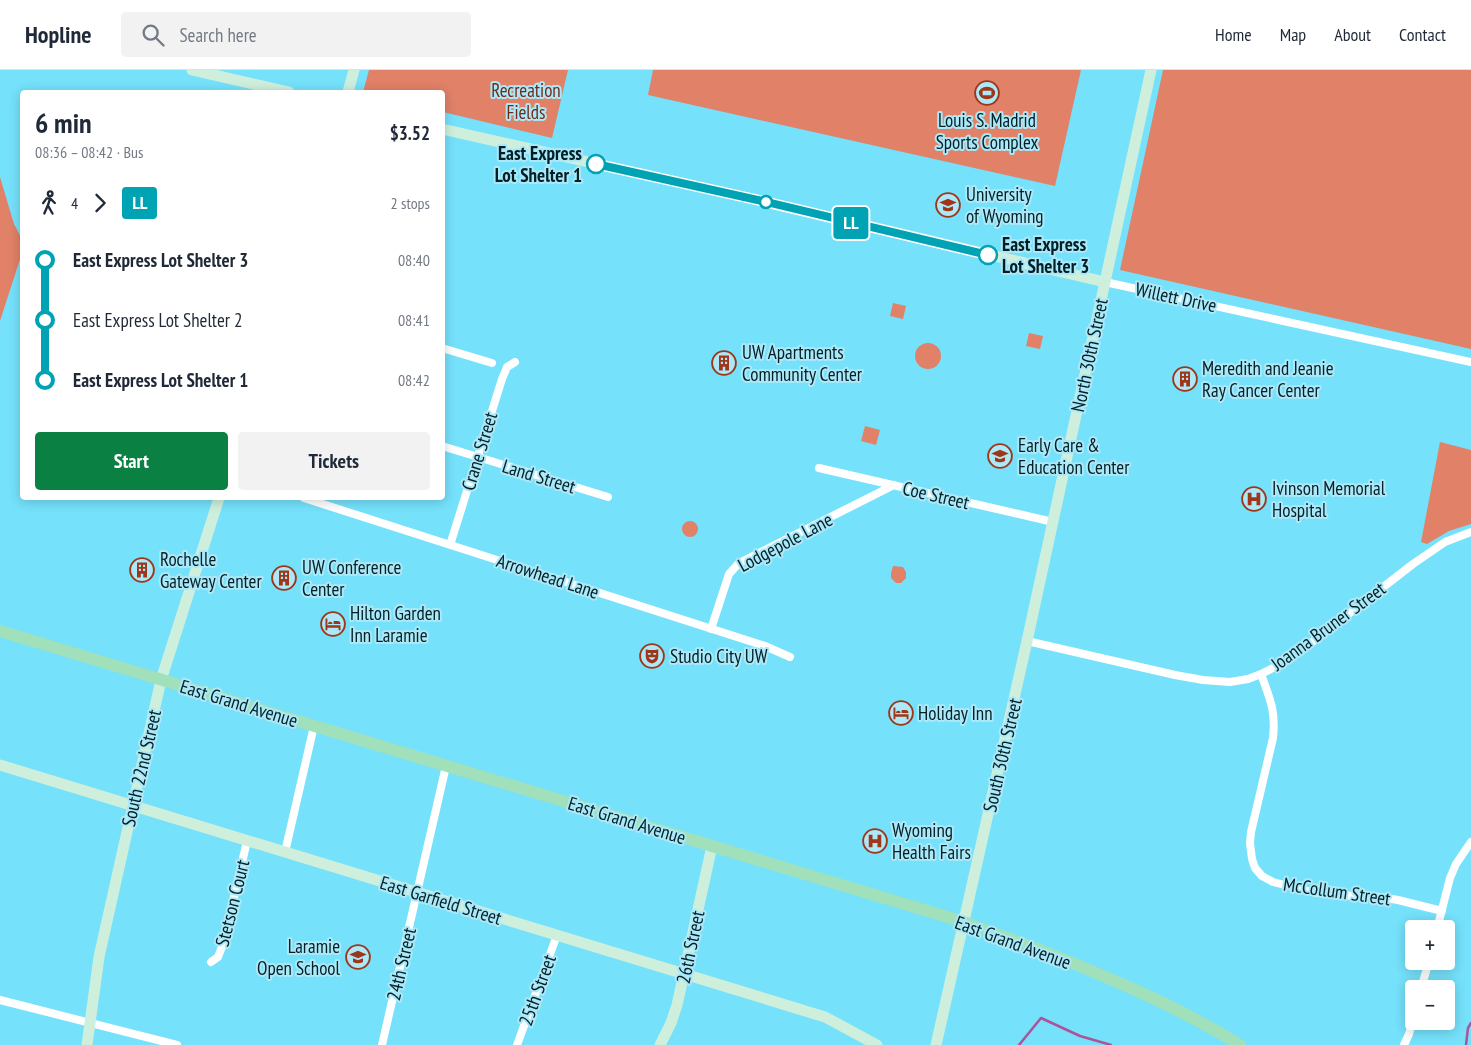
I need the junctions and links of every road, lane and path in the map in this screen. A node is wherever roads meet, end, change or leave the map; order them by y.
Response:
1 (192, 70) edge
2 (354, 70) edge
3 (1151, 70) edge
4 (279, 90) edge
5 (349, 90) edge
6 (445, 130) edge
7 (1105, 282) junction
8 (445, 349) edge
9 (515, 362) dead end
10 (1471, 362) edge
11 (492, 363) dead end
12 (445, 447) edge
13 (477, 456) junction
14 (819, 468) dead end
15 (894, 485) junction
16 (608, 497) dead end
17 (218, 500) edge
18 (310, 500) edge
19 (1053, 522) junction
20 (1471, 532) edge
21 (450, 545) junction
22 (710, 629) junction
23 (0, 631) edge
24 (1027, 641) junction
25 (790, 656) dead end
26 (1261, 674) junction
27 (161, 680) junction
28 (314, 726) junction
29 (0, 765) edge
30 (446, 766) junction
31 (133, 806) junction
32 (247, 840) junction
33 (1471, 842) edge
34 (712, 846) junction
35 (284, 852) junction
36 (418, 892) junction
37 (1442, 911) junction
38 (1440, 920) edge
39 (964, 922) junction
40 (557, 935) junction
41 (211, 962) dead end
42 (684, 974) junction
43 (0, 1000) edge
44 (90, 1024) junction
45 (1410, 1030) edge
46 (87, 1045) edge
47 (177, 1045) edge
48 (382, 1045) edge
49 (517, 1045) edge
50 (660, 1045) edge
51 (877, 1045) edge
52 (936, 1045) edge
53 (1240, 1045) edge
54 (1404, 1045) edge

1 - 4 street
2 - 5 street
3 - 7 street, North 30th Street
6 - 7 street, Willett Drive
7 - 10 street, Willett Drive
7 - 19 street, North 30th Street
8 - 11 street
9 - 13 street, Crane Street
12 - 13 street, Land Street
13 - 16 street, Land Street
13 - 21 street, Crane Street
14 - 15 street, Coe Street
15 - 19 street, Coe Street
15 - 22 street, Lodgepole Lane
17 - 27 street, South 22nd Street
18 - 21 street, Arrowhead Lane
19 - 24 street, North 30th Street
20 - 26 street, Joanna Bruner Street
21 - 22 street, Arrowhead Lane
22 - 25 street, Arrowhead Lane
23 - 27 main road, East Grand Avenue
24 - 26 street, Joanna Bruner Street
24 - 39 street, South 30th Street
26 - 37 street, McCollum Street
27 - 28 main road, East Grand Avenue
27 - 31 street, South 22nd Street
28 - 30 main road, East Grand Avenue
28 - 35 street
29 - 31 street, East Garfield Street
30 - 34 main road, East Grand Avenue
30 - 36 street, 24th Street
31 - 32 street, East Garfield Street
31 - 44 street, South 22nd Street
32 - 35 street, East Garfield Street
32 - 41 street, Stetson Court
33 - 37 street
34 - 39 main road, East Grand Avenue
34 - 42 street, 26th Street
35 - 36 street, East Garfield Street
36 - 40 street, East Garfield Street
36 - 48 street, 24th Street
37 - 38 street
39 - 52 street, South 30th Street
39 - 53 main road, East Grand Avenue
40 - 42 street, East Garfield Street
40 - 49 street, 25th Street
42 - 50 street, 26th Street
42 - 51 street, East Garfield Street
43 - 44 street
44 - 46 street, South 22nd Street
44 - 47 street
45 - 54 street

